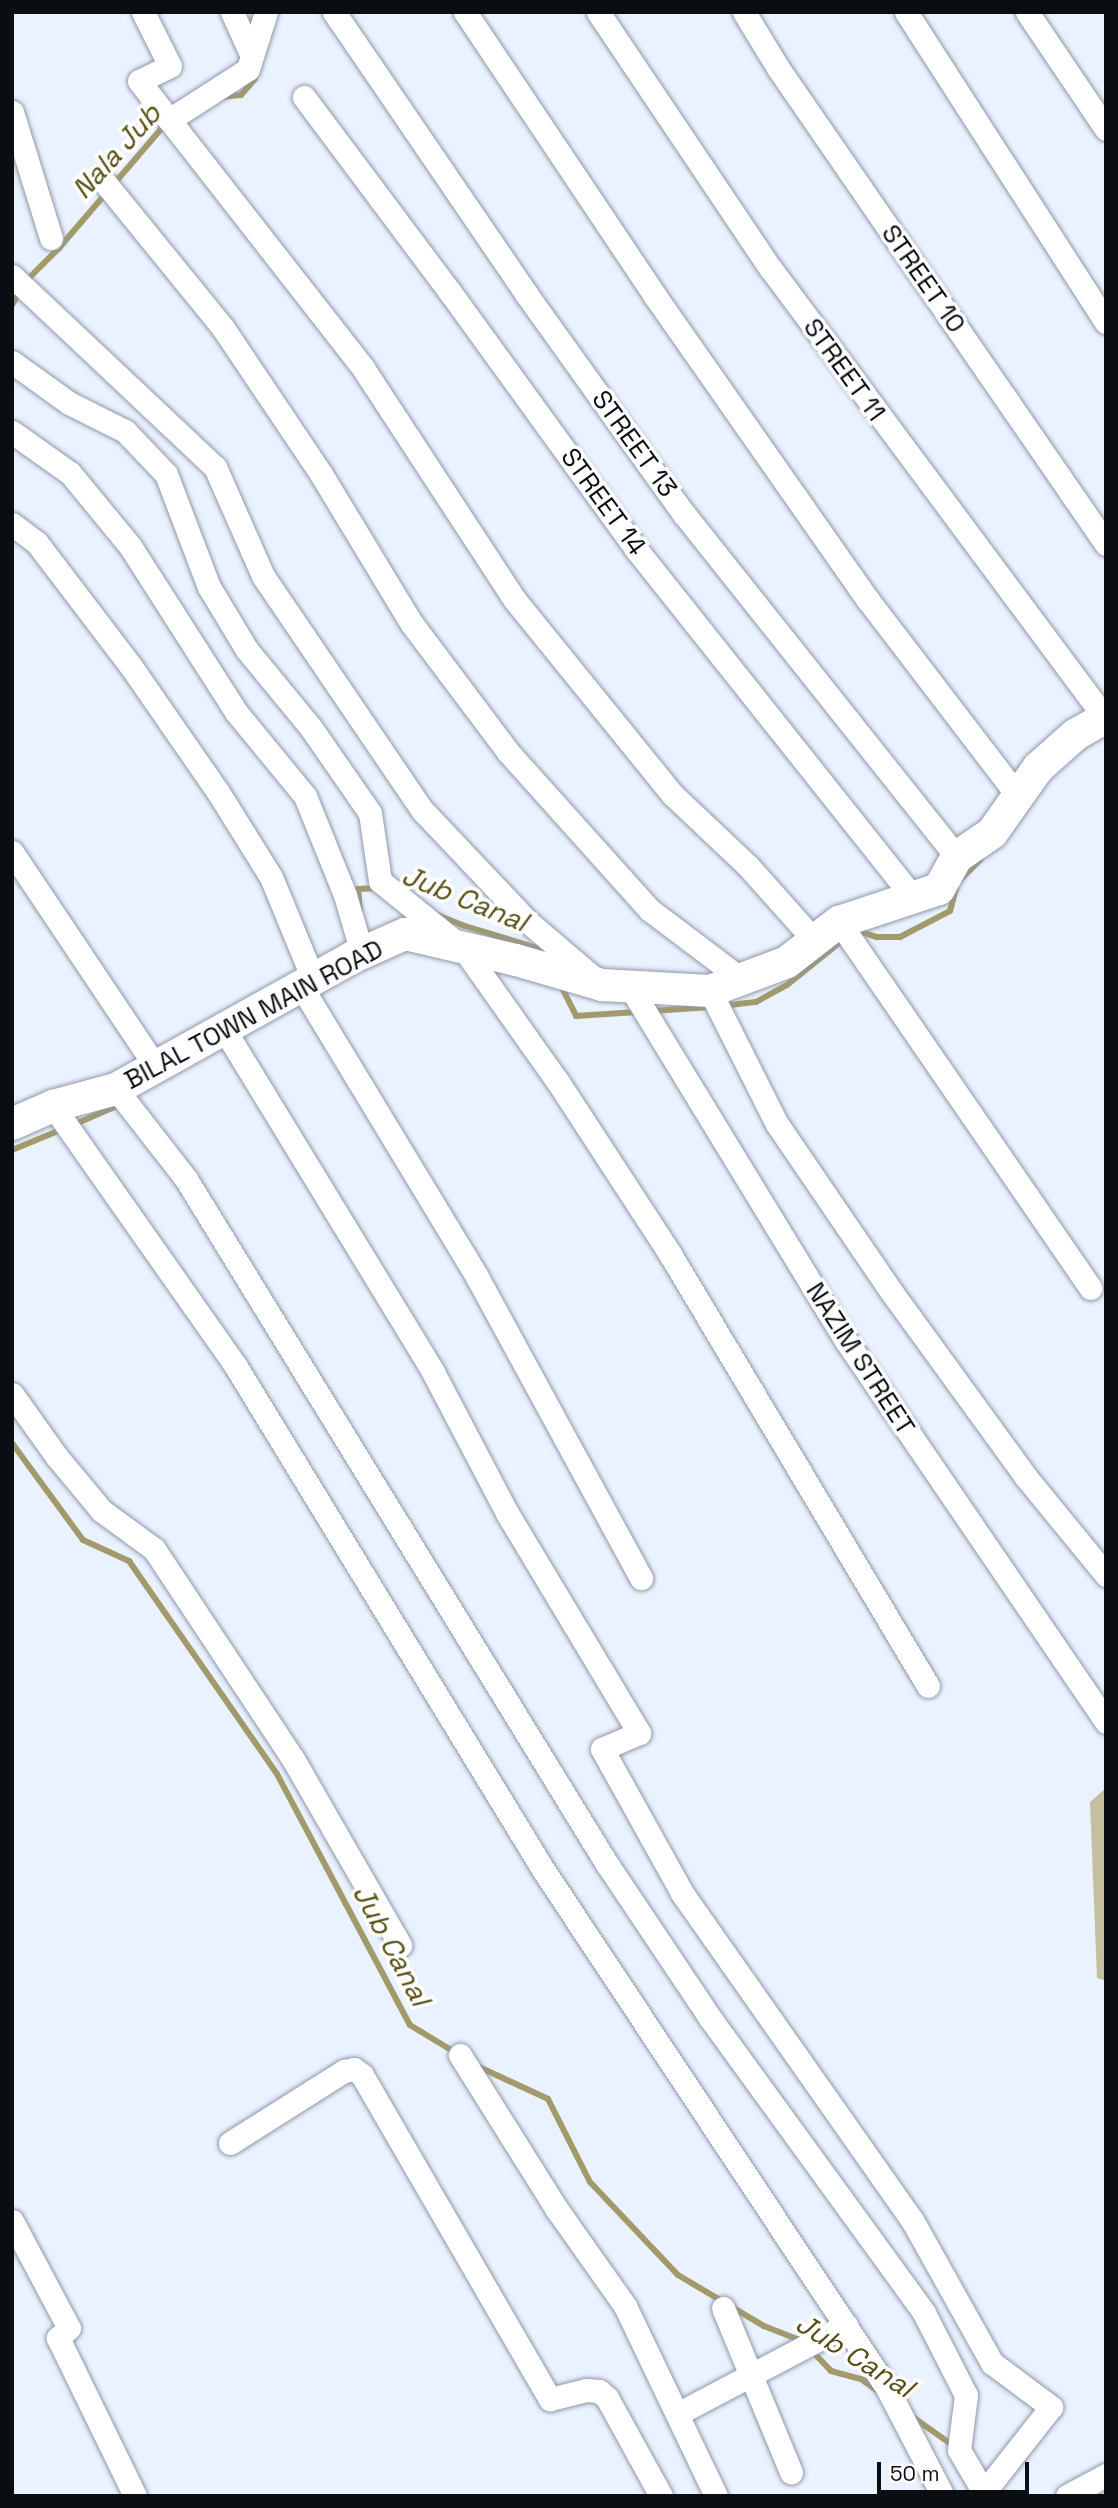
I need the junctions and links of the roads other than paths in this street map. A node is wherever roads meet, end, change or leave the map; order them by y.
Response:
1 (143, 12) edge
2 (232, 12) edge
3 (266, 12) edge
4 (334, 12) edge
5 (465, 12) edge
6 (597, 12) edge
7 (744, 12) edge
8 (906, 12) edge
9 (1027, 12) edge
10 (252, 56) junction
11 (304, 97) dead end
12 (12, 112) edge
13 (169, 120) junction
14 (1106, 129) edge
15 (106, 184) dead end
16 (51, 238) dead end
17 (12, 276) edge
18 (1106, 322) edge
19 (12, 362) edge
20 (12, 432) edge
21 (12, 524) edge
22 (1106, 544) edge
23 (1105, 718) edge
24 (1018, 796) junction
25 (12, 852) edge
26 (957, 857) junction
27 (914, 899) junction
28 (839, 922) junction
29 (814, 940) junction
30 (463, 948) junction
31 (362, 953) junction
32 (740, 978) junction
33 (307, 983) junction
34 (616, 986) junction
35 (710, 991) junction
36 (224, 1029) junction
37 (156, 1067) junction
38 (116, 1089) junction
39 (53, 1107) junction
40 (12, 1124) edge
41 (1091, 1288) dead end
42 (12, 1394) edge
43 (1106, 1575) edge
44 (641, 1578) dead end
45 (928, 1686) dead end
46 (1106, 1722) edge
47 (400, 1945) dead end
48 (460, 2055) dead end
49 (230, 2143) dead end
50 (12, 2221) edge
51 (723, 2308) dead end
52 (846, 2325) junction
53 (750, 2376) junction
54 (679, 2413) junction
55 (791, 2472) dead end
56 (1106, 2474) edge
57 (985, 2494) edge
58 (135, 2496) edge
59 (661, 2496) edge
60 (716, 2496) edge
61 (943, 2496) edge
62 (1067, 2496) edge

1 - 13 street
2 - 10 street
3 - 10 street
4 - 26 street, STREET 13
5 - 24 street
6 - 23 street, STREET 11
7 - 22 street, STREET 10
8 - 18 street
9 - 14 street
10 - 13 street
11 - 27 street, STREET 14
12 - 16 street
13 - 29 street
15 - 32 street
17 - 34 street, NAZIM STREET
19 - 30 street
20 - 31 street
21 - 33 street
23 - 24 street, BILAL TOWN MAIN ROAD
24 - 26 street, BILAL TOWN MAIN ROAD
25 - 37 street
26 - 27 street, BILAL TOWN MAIN ROAD
27 - 28 street, BILAL TOWN MAIN ROAD
28 - 29 street, BILAL TOWN MAIN ROAD
28 - 41 street
29 - 32 street, BILAL TOWN MAIN ROAD
30 - 31 street, BILAL TOWN MAIN ROAD
30 - 34 street, BILAL TOWN MAIN ROAD
30 - 45 street
31 - 33 street, BILAL TOWN MAIN ROAD
32 - 35 street, BILAL TOWN MAIN ROAD
33 - 36 street, BILAL TOWN MAIN ROAD
33 - 44 street
34 - 35 street, BILAL TOWN MAIN ROAD
34 - 46 street, NAZIM STREET
35 - 43 street
36 - 37 street, BILAL TOWN MAIN ROAD
36 - 57 street
37 - 38 street, BILAL TOWN MAIN ROAD
38 - 39 street, BILAL TOWN MAIN ROAD
38 - 57 street
39 - 40 street, BILAL TOWN MAIN ROAD
39 - 52 street
42 - 47 street
48 - 54 street
49 - 59 street
50 - 58 street
51 - 53 street
52 - 53 street
52 - 61 street
53 - 54 street
53 - 55 street
54 - 60 street
56 - 62 street

